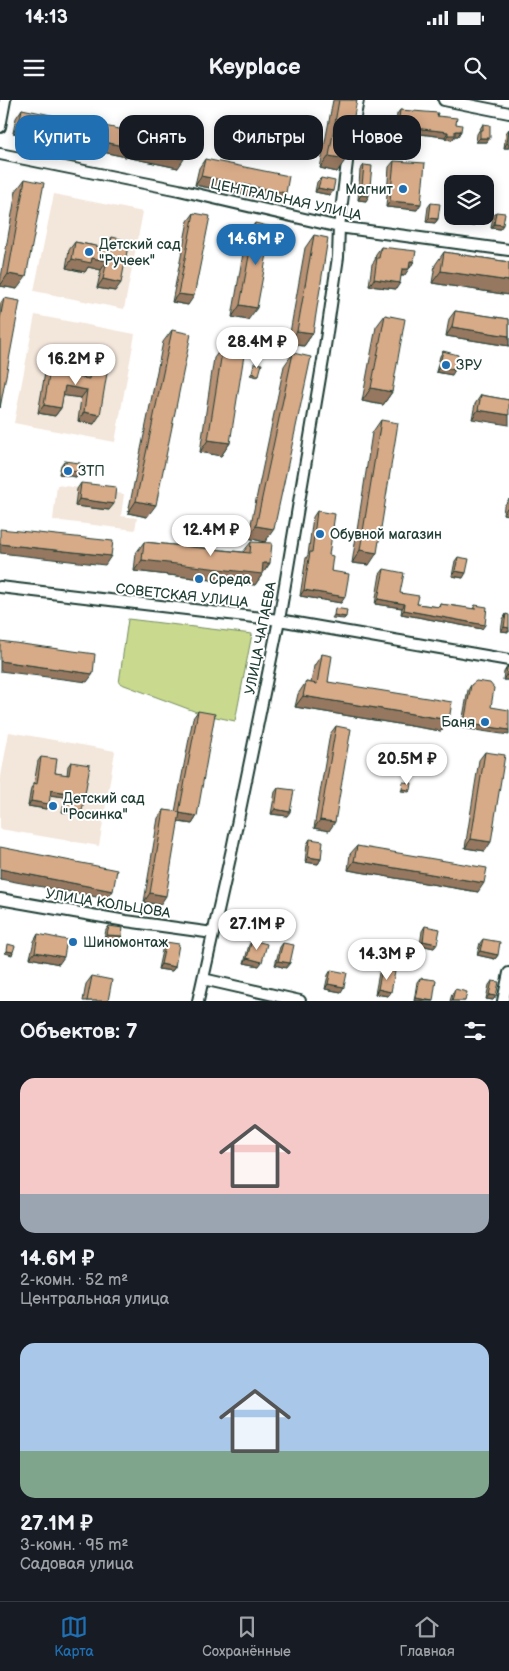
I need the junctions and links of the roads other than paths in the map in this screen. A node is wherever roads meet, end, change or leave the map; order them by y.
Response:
1 (5, 100) edge
2 (358, 100) edge
3 (444, 100) edge
4 (509, 112) edge
5 (0, 127) edge
6 (0, 154) edge
7 (340, 227) junction
8 (509, 250) edge
9 (0, 587) edge
10 (278, 620) junction
11 (509, 660) edge
12 (0, 899) edge
13 (213, 933) junction
14 (509, 973) edge
15 (203, 979) junction
16 (198, 1001) edge
17 (300, 1001) edge
18 (503, 1001) edge

1 - 5 street
2 - 7 street, УЛИЦА ЧАПАЕВА
3 - 4 street
6 - 7 street, ЦЕНТРАЛЬНАЯ УЛИЦА
7 - 8 street, ЦЕНТРАЛЬНАЯ УЛИЦА
7 - 10 street, УЛИЦА ЧАПАЕВА
9 - 10 street, СОВЕТСКАЯ УЛИЦА
10 - 11 street, СОВЕТСКАЯ УЛИЦА
10 - 13 street, УЛИЦА ЧАПАЕВА
12 - 13 street, УЛИЦА КОЛЬЦОВА
13 - 15 street, УЛИЦА ЧАПАЕВА
14 - 18 street
15 - 16 street, УЛИЦА ЧАПАЕВА
15 - 17 street

